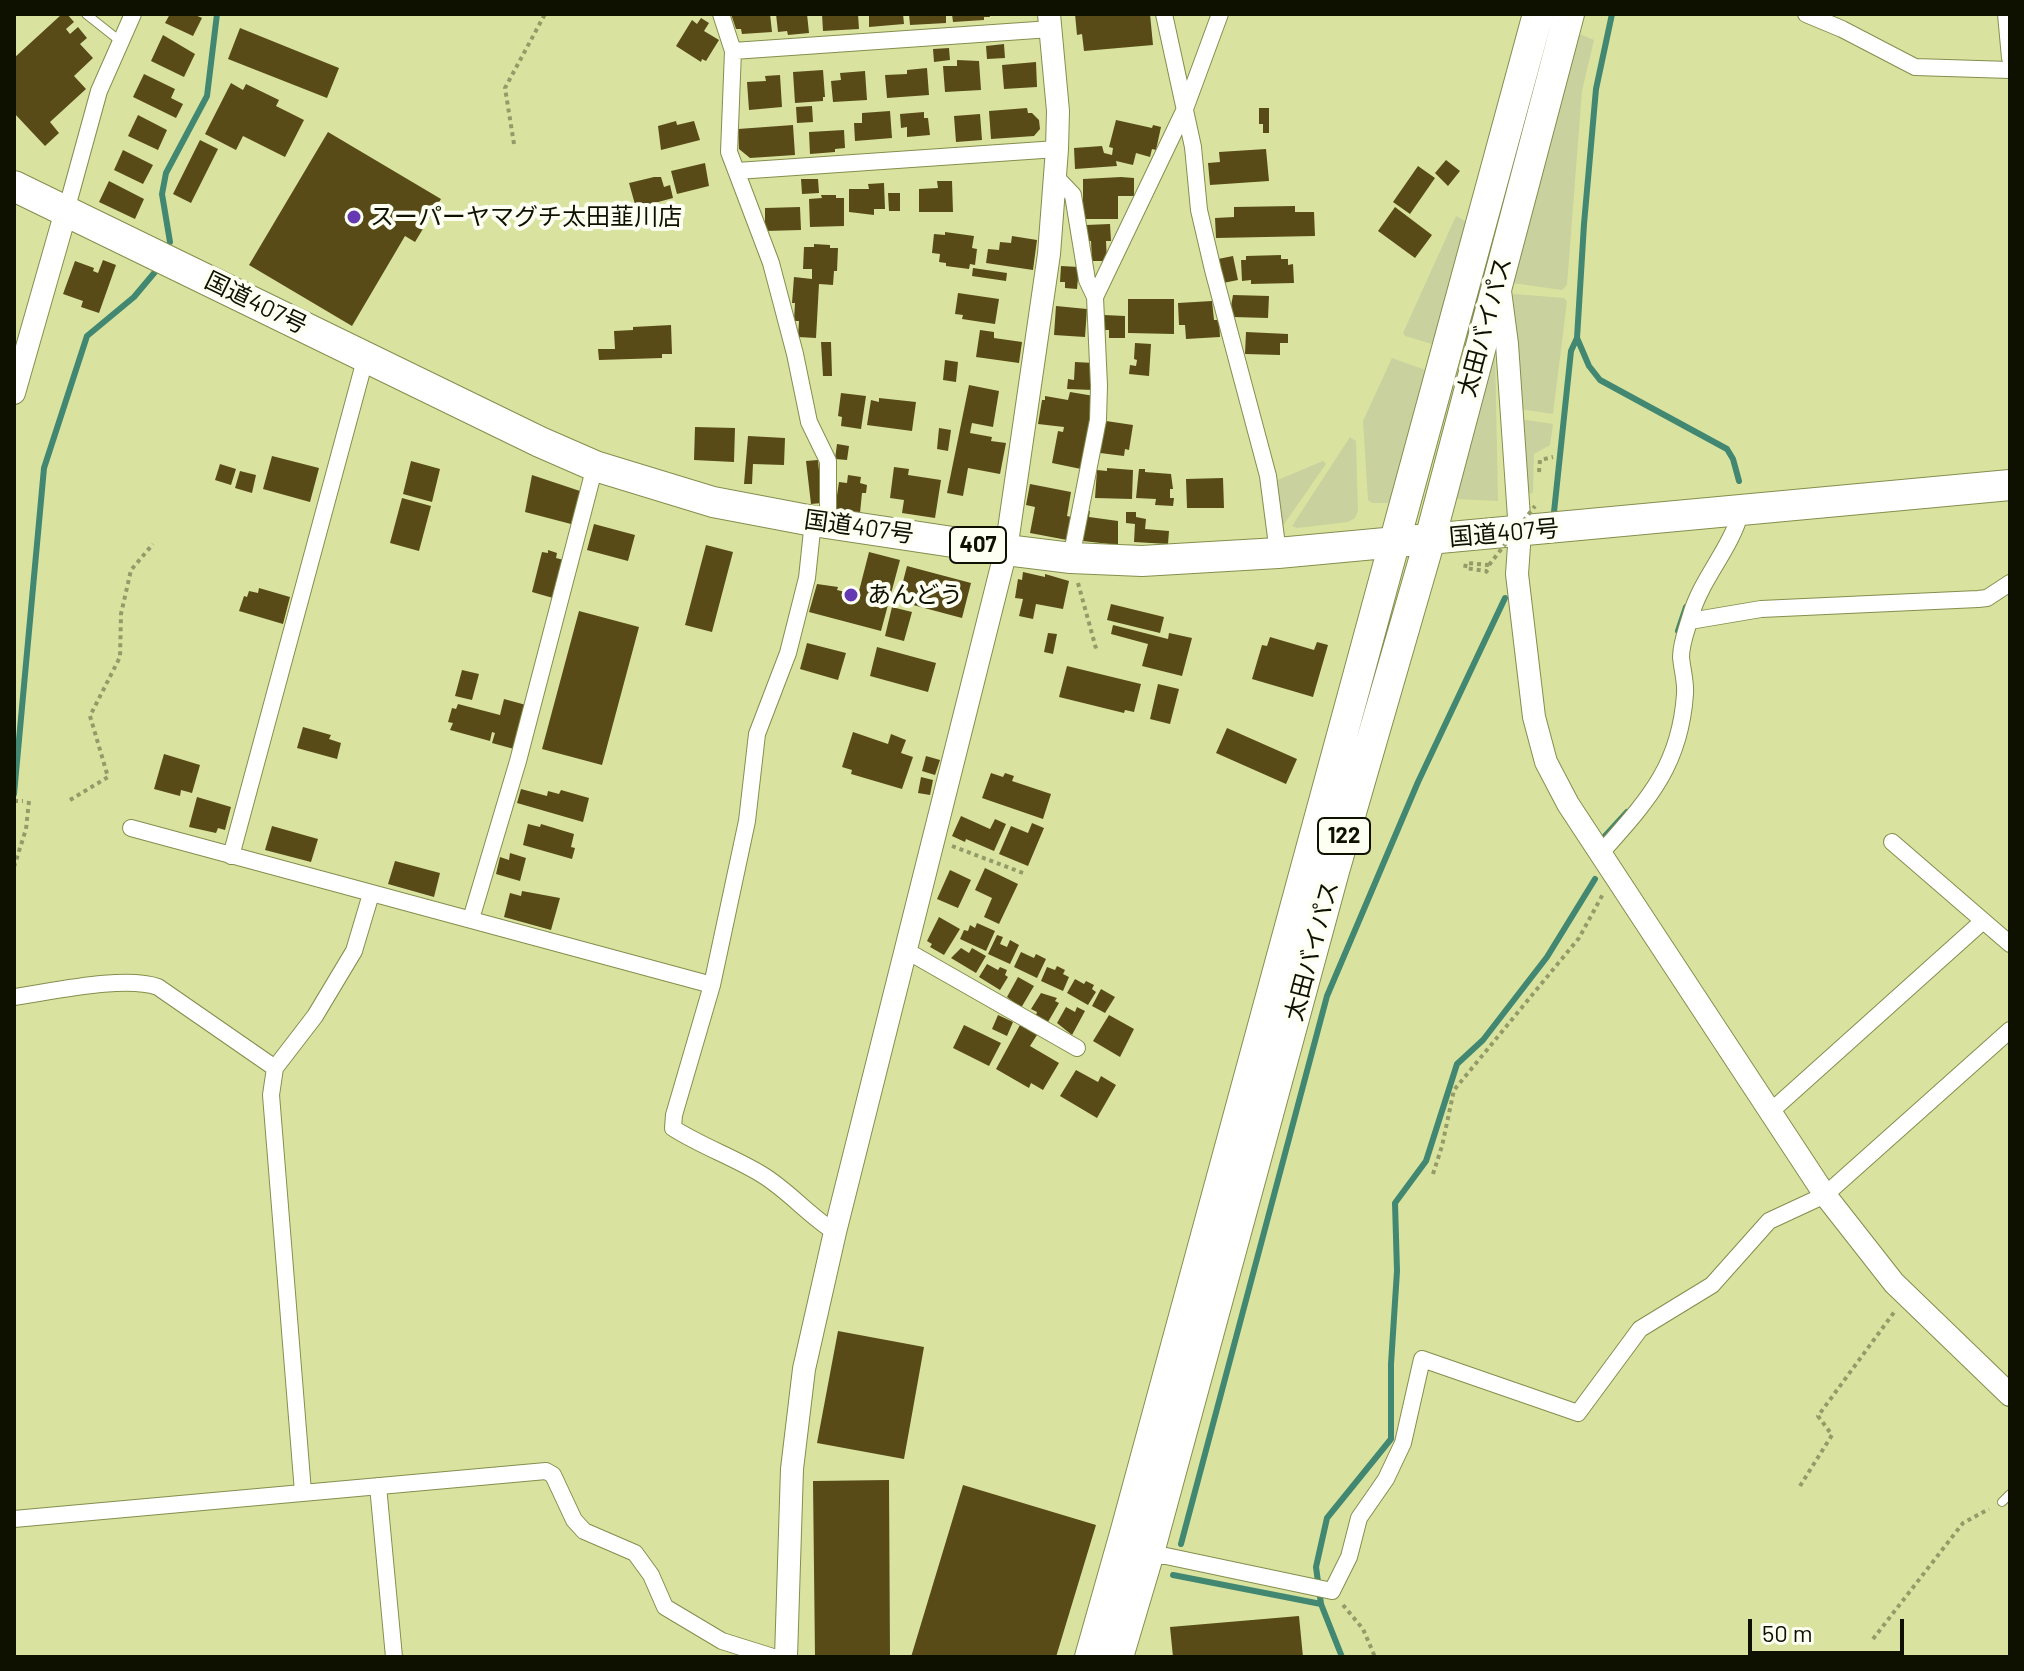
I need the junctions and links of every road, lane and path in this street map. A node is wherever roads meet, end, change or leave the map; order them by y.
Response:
1 (86, 14) edge
2 (133, 14) edge
3 (545, 14) edge
4 (721, 14) edge
5 (1164, 14) edge
6 (1220, 14) edge
7 (1538, 14) edge
8 (1569, 14) edge
9 (1806, 14) edge
10 (2006, 14) edge
11 (1050, 22) edge
12 (120, 41) junction
13 (733, 51) junction
14 (2010, 58) edge
15 (2010, 70) edge
16 (1185, 109) junction
17 (514, 144) dead end
18 (1057, 149) junction
19 (737, 171) junction
20 (1055, 176) junction
21 (14, 186) edge
22 (66, 211) junction
23 (1498, 275) junction
24 (1095, 297) junction
25 (366, 356) junction
26 (14, 393) edge
27 (1553, 457) dead end
28 (595, 466) junction
29 (1539, 467) dead end
30 (2010, 485) edge
31 (1741, 511) junction
32 (1527, 519) junction
33 (821, 522) junction
34 (1430, 539) junction
35 (1393, 543) junction
36 (153, 544) dead end
37 (1006, 550) junction
38 (1278, 553) junction
39 (1071, 558) junction
40 (1488, 573) dead end
41 (2010, 583) edge
42 (1690, 621) junction
43 (1097, 652) dead end
44 (70, 800) dead end
45 (14, 801) edge
46 (131, 828) dead end
47 (935, 840) junction
48 (1892, 842) dead end
49 (1601, 853) junction
50 (231, 856) junction
51 (14, 867) edge
52 (1023, 873) dead end
53 (1614, 873) junction
54 (371, 894) junction
55 (471, 919) junction
56 (1983, 921) junction
57 (2010, 944) edge
58 (907, 951) junction
59 (712, 985) junction
60 (14, 997) edge
61 (2010, 1030) edge
62 (1077, 1048) dead end
63 (275, 1068) junction
64 (1769, 1113) junction
65 (1433, 1174) dead end
66 (1825, 1195) junction
67 (835, 1232) junction
68 (1907, 1295) junction
69 (2010, 1395) edge
70 (378, 1486) junction
71 (1800, 1486) dead end
72 (303, 1492) junction
73 (2010, 1494) edge
74 (2002, 1502) joint
75 (14, 1519) edge
76 (1148, 1556) junction
77 (1323, 1590) junction
78 (1873, 1639) dead end
79 (394, 1657) edge
80 (773, 1657) edge
81 (786, 1657) edge
82 (1090, 1657) edge
83 (1118, 1657) edge
84 (1375, 1657) edge

1 - 12 lane
2 - 12 street
3 - 17 path
4 - 13 street
5 - 16 street
6 - 16 street
7 - 35 highway, 太田バイパス / 122
8 - 23 highway, 太田バイパス / 122
9 - 15 street
10 - 14 street
11 - 13 street
11 - 18 street
12 - 22 street
13 - 19 street
16 - 24 street
16 - 38 street
18 - 19 street
18 - 20 street
19 - 33 street
20 - 24 street
20 - 37 street
21 - 22 highway, 国道407号 / 407
22 - 25 highway, 国道407号 / 407
22 - 26 street
23 - 32 street
23 - 34 highway, 太田バイパス / 122
24 - 39 street
25 - 28 highway, 国道407号 / 407
25 - 50 street
27 - 29 path
28 - 33 highway, 国道407号 / 407
28 - 55 street
30 - 31 highway, 国道407号 / 407
31 - 32 highway, 国道407号 / 407
31 - 42 street
32 - 34 highway, 国道407号 / 407
32 - 40 path, bridge
32 - 49 street
33 - 37 highway, 国道407号 / 407
33 - 59 street
34 - 35 highway, 国道407号 / 407
34 - 76 highway, 太田バイパス / 122
35 - 38 highway, 国道407号 / 407
35 - 82 highway, 太田バイパス / 122
36 - 44 path
37 - 39 highway, 国道407号 / 407
37 - 47 street
38 - 39 highway, 国道407号 / 407
39 - 43 path
41 - 42 street
42 - 49 street
45 - 51 path
46 - 50 street
47 - 52 path
47 - 58 street
48 - 56 street
49 - 53 street
50 - 54 street
53 - 64 street
53 - 65 path
54 - 55 street
54 - 63 street
55 - 59 street
56 - 57 street
56 - 64 street
58 - 62 street
58 - 67 street
59 - 67 street
60 - 63 street
61 - 66 street
63 - 72 street
64 - 66 street
66 - 68 street
66 - 77 street
67 - 81 street
68 - 69 street
68 - 71 path
70 - 72 street
70 - 79 street
70 - 80 street
72 - 75 street
73 - 74 lane
74 - 78 path
76 - 77 street
76 - 83 highway, 太田バイパス / 122
77 - 84 path

